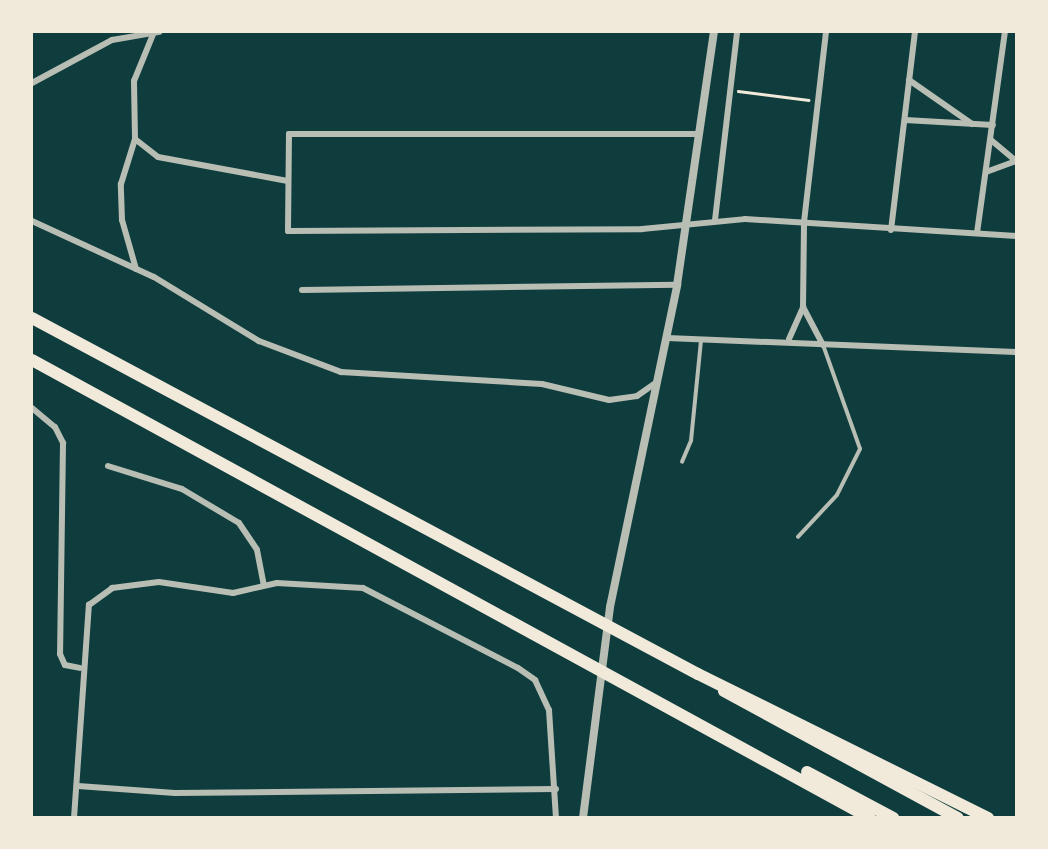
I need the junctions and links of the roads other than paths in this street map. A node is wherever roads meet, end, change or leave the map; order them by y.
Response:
1 (156, 32) edge
2 (715, 32) edge
3 (737, 32) edge
4 (826, 32) edge
5 (915, 32) edge
6 (1005, 32) edge
7 (909, 80) junction
8 (32, 83) edge
9 (905, 120) junction
10 (972, 124) junction
11 (993, 125) junction
12 (699, 134) junction
13 (135, 139) junction
14 (991, 140) junction
15 (1016, 161) edge
16 (986, 172) junction
17 (288, 181) junction
18 (715, 220) junction
19 (32, 221) edge
20 (804, 222) junction
21 (685, 226) junction
22 (891, 230) junction
23 (977, 233) junction
24 (1017, 236) edge
25 (136, 269) junction
26 (677, 285) junction
27 (302, 290) dead end
28 (803, 307) junction
29 (32, 318) edge
30 (667, 338) junction
31 (702, 338) junction
32 (789, 339) junction
33 (823, 345) junction
34 (1017, 352) edge
35 (32, 360) edge
36 (659, 380) junction
37 (32, 408) edge
38 (682, 462) dead end
39 (108, 466) dead end
40 (797, 537) dead end
41 (264, 585) junction
42 (80, 668) junction
43 (698, 674) junction
44 (703, 721) junction
45 (78, 786) junction
46 (556, 789) junction
47 (74, 817) edge
48 (556, 817) edge
49 (583, 817) edge
50 (870, 817) edge
51 (893, 817) edge
52 (958, 817) edge
53 (988, 817) edge

1 - 8 street
1 - 13 street
2 - 12 street
3 - 18 street
4 - 20 street
5 - 7 street
6 - 11 street
7 - 9 street
7 - 10 street
9 - 10 street
9 - 22 street
10 - 11 street
11 - 14 street
12 - 17 street
12 - 21 street
13 - 17 street
13 - 25 street
14 - 15 street
14 - 16 street
15 - 16 street
16 - 23 street
17 - 21 street
18 - 20 street
18 - 21 street
19 - 25 street
20 - 22 street
20 - 28 street
21 - 26 street
22 - 23 street
23 - 24 street
25 - 36 street
26 - 27 street
26 - 30 street
28 - 32 street
28 - 33 street
29 - 43 highway
30 - 31 street
30 - 36 street
31 - 32 street
31 - 38 lane
32 - 33 street
33 - 34 street
33 - 40 lane
35 - 44 highway
36 - 49 street
37 - 42 street
39 - 41 street
41 - 42 street
41 - 46 street
42 - 45 street
43 - 52 highway
43 - 53 highway
44 - 50 highway
44 - 51 highway
45 - 46 street
45 - 47 street
46 - 48 street

